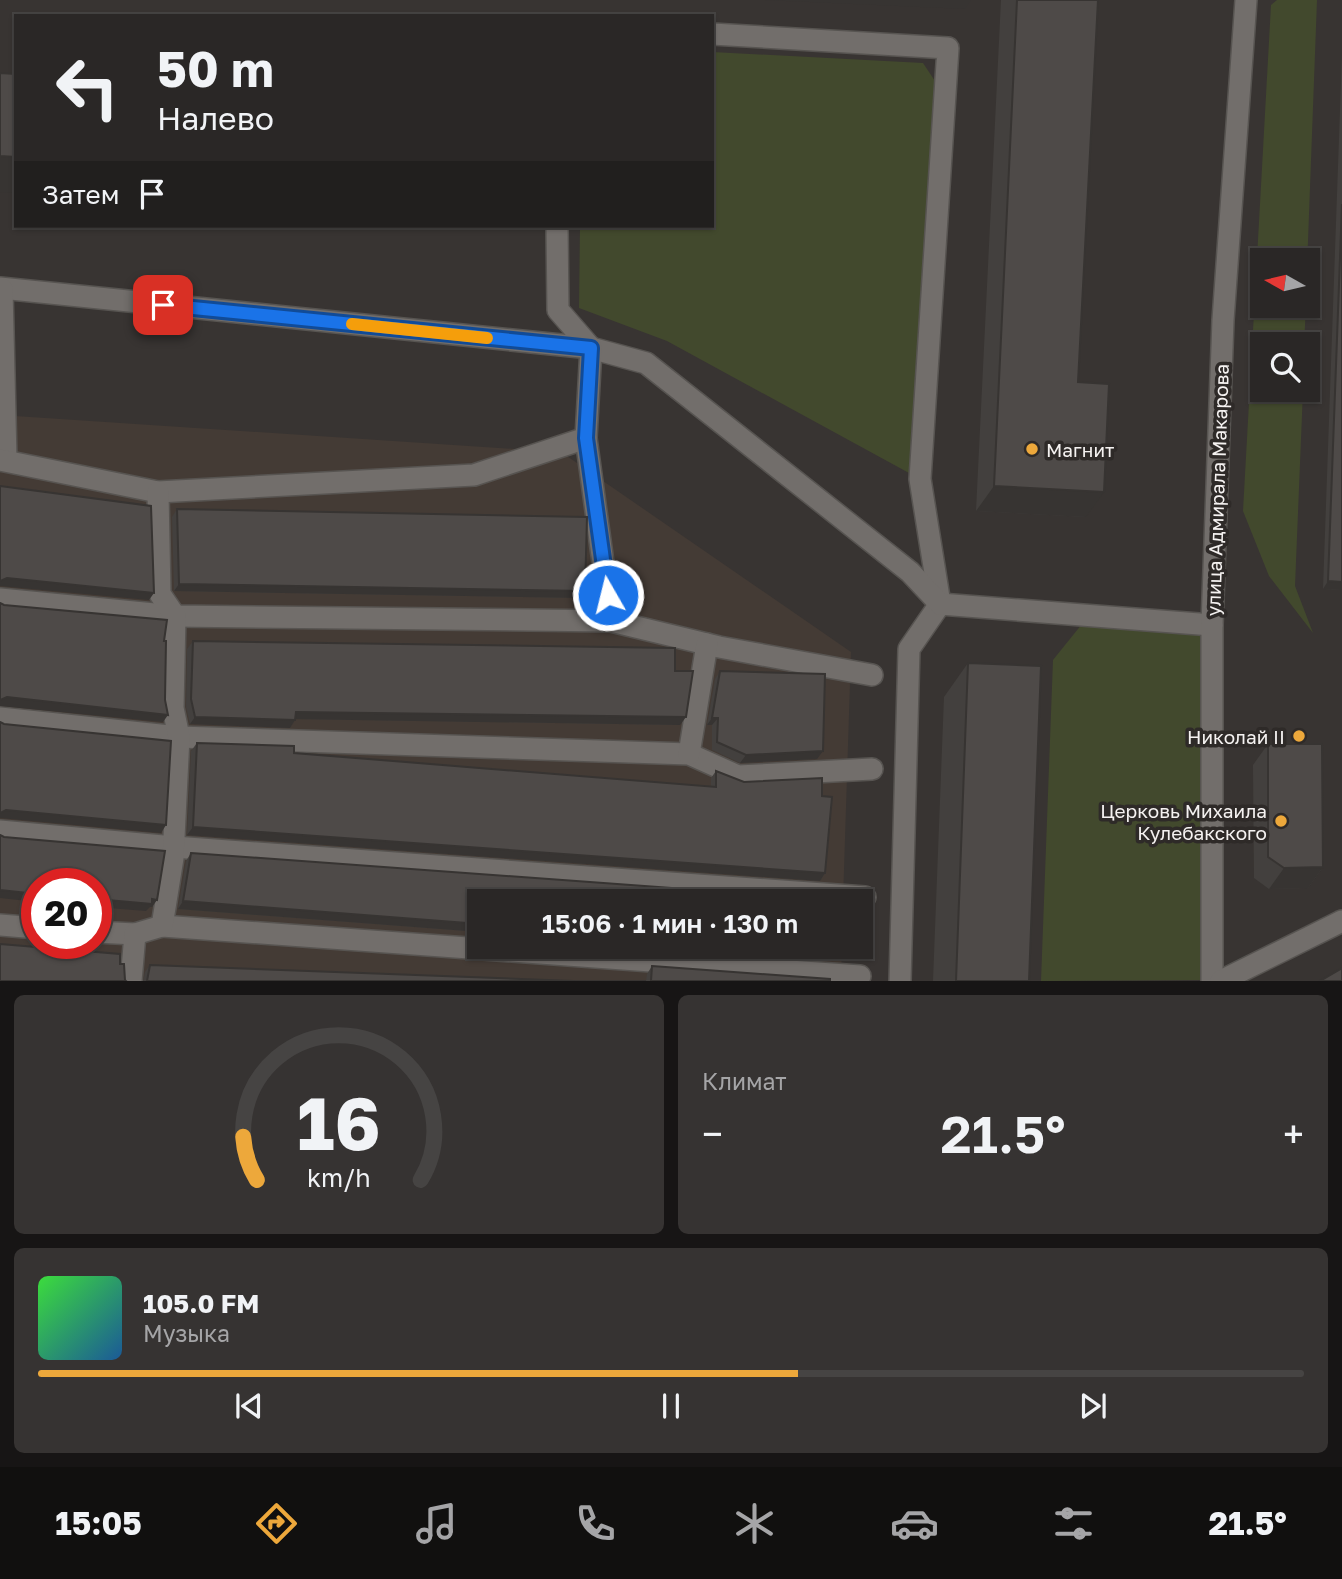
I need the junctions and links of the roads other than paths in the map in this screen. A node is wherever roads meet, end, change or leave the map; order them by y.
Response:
1 (1246, 0) edge
2 (714, 34) edge
3 (556, 228) edge
4 (1, 288) edge
5 (591, 348) junction
6 (586, 438) junction
7 (3, 460) edge
8 (158, 492) junction
9 (0, 599) edge
10 (940, 604) junction
11 (175, 616) junction
12 (611, 621) junction
13 (1212, 625) junction
14 (707, 644) junction
15 (872, 675) dead end
16 (0, 718) edge
17 (179, 737) junction
18 (689, 754) junction
19 (872, 769) dead end
20 (0, 831) edge
21 (174, 847) junction
22 (754, 889) edge
23 (1342, 921) edge
24 (0, 925) edge
25 (162, 926) junction
26 (21, 927) edge
27 (112, 933) edge
28 (135, 934) junction
29 (860, 976) dead end
30 (131, 981) edge
31 (900, 981) edge
32 (1212, 981) edge
33 (1221, 981) edge

1 - 13 street, улица Адмирала Макарова
2 - 10 street
3 - 5 street
4 - 5 street
4 - 7 street
5 - 6 street
5 - 10 street
6 - 8 street
6 - 12 street
7 - 8 street
8 - 11 street
9 - 11 street
10 - 13 street
10 - 31 street
11 - 12 street
11 - 17 street
12 - 14 street
13 - 32 street, улица Адмирала Макарова
14 - 15 street
14 - 18 street
16 - 17 street
17 - 18 street
17 - 21 street
18 - 19 street
20 - 21 street
21 - 22 street
21 - 25 street
23 - 33 street
24 - 26 street
25 - 28 street
25 - 29 street
27 - 28 street
28 - 30 street

